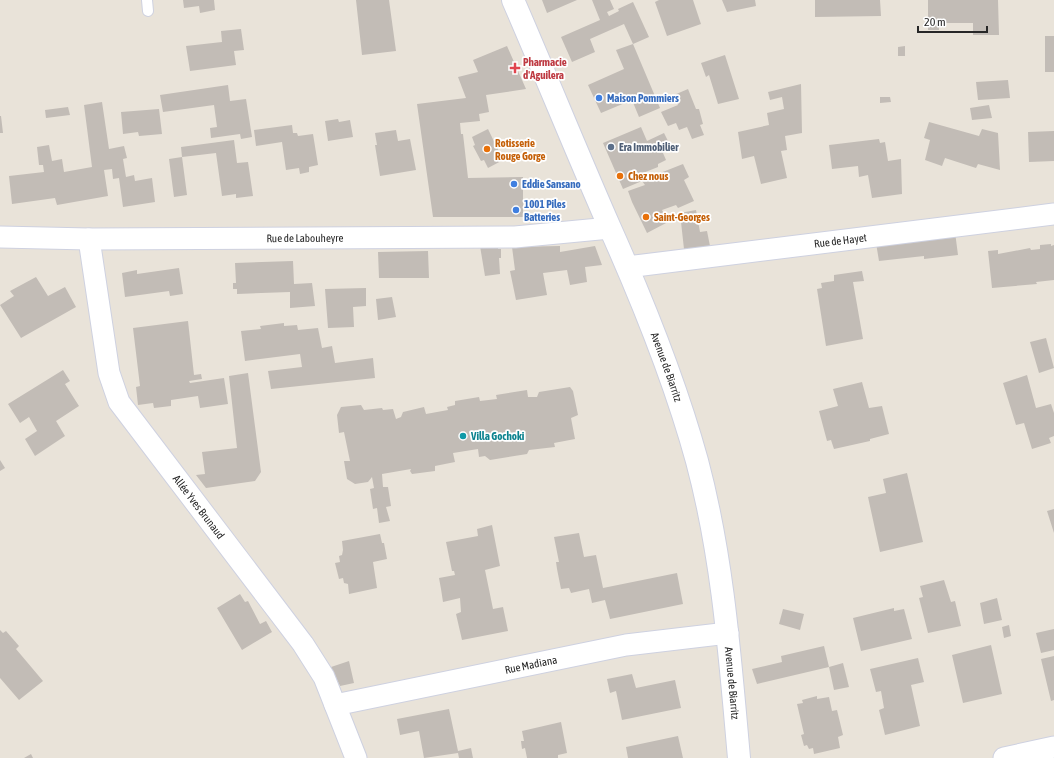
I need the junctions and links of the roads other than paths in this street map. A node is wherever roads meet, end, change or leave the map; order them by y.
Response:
1 (147, 0) edge
2 (512, 0) edge
3 (148, 11) dead end
4 (1054, 214) edge
5 (610, 228) junction
6 (0, 237) edge
7 (89, 239) junction
8 (628, 267) junction
9 (728, 633) junction
10 (335, 705) junction
11 (1054, 747) edge
12 (356, 758) edge
13 (739, 758) edge
14 (1004, 758) edge

1 - 3 lane
2 - 5 main road, Avenue de Biarritz
4 - 8 street, Rue de Hayet
5 - 7 street, Rue de Labouheyre
5 - 8 main road, Avenue de Biarritz
6 - 7 street, Rue de Labouheyre
7 - 10 street, Allée Yves Brunaud
8 - 9 main road, Avenue de Biarritz
9 - 10 street, Rue Madiana
9 - 13 main road, Avenue de Biarritz
10 - 12 street, Allée Yves Brunaud
11 - 14 street

